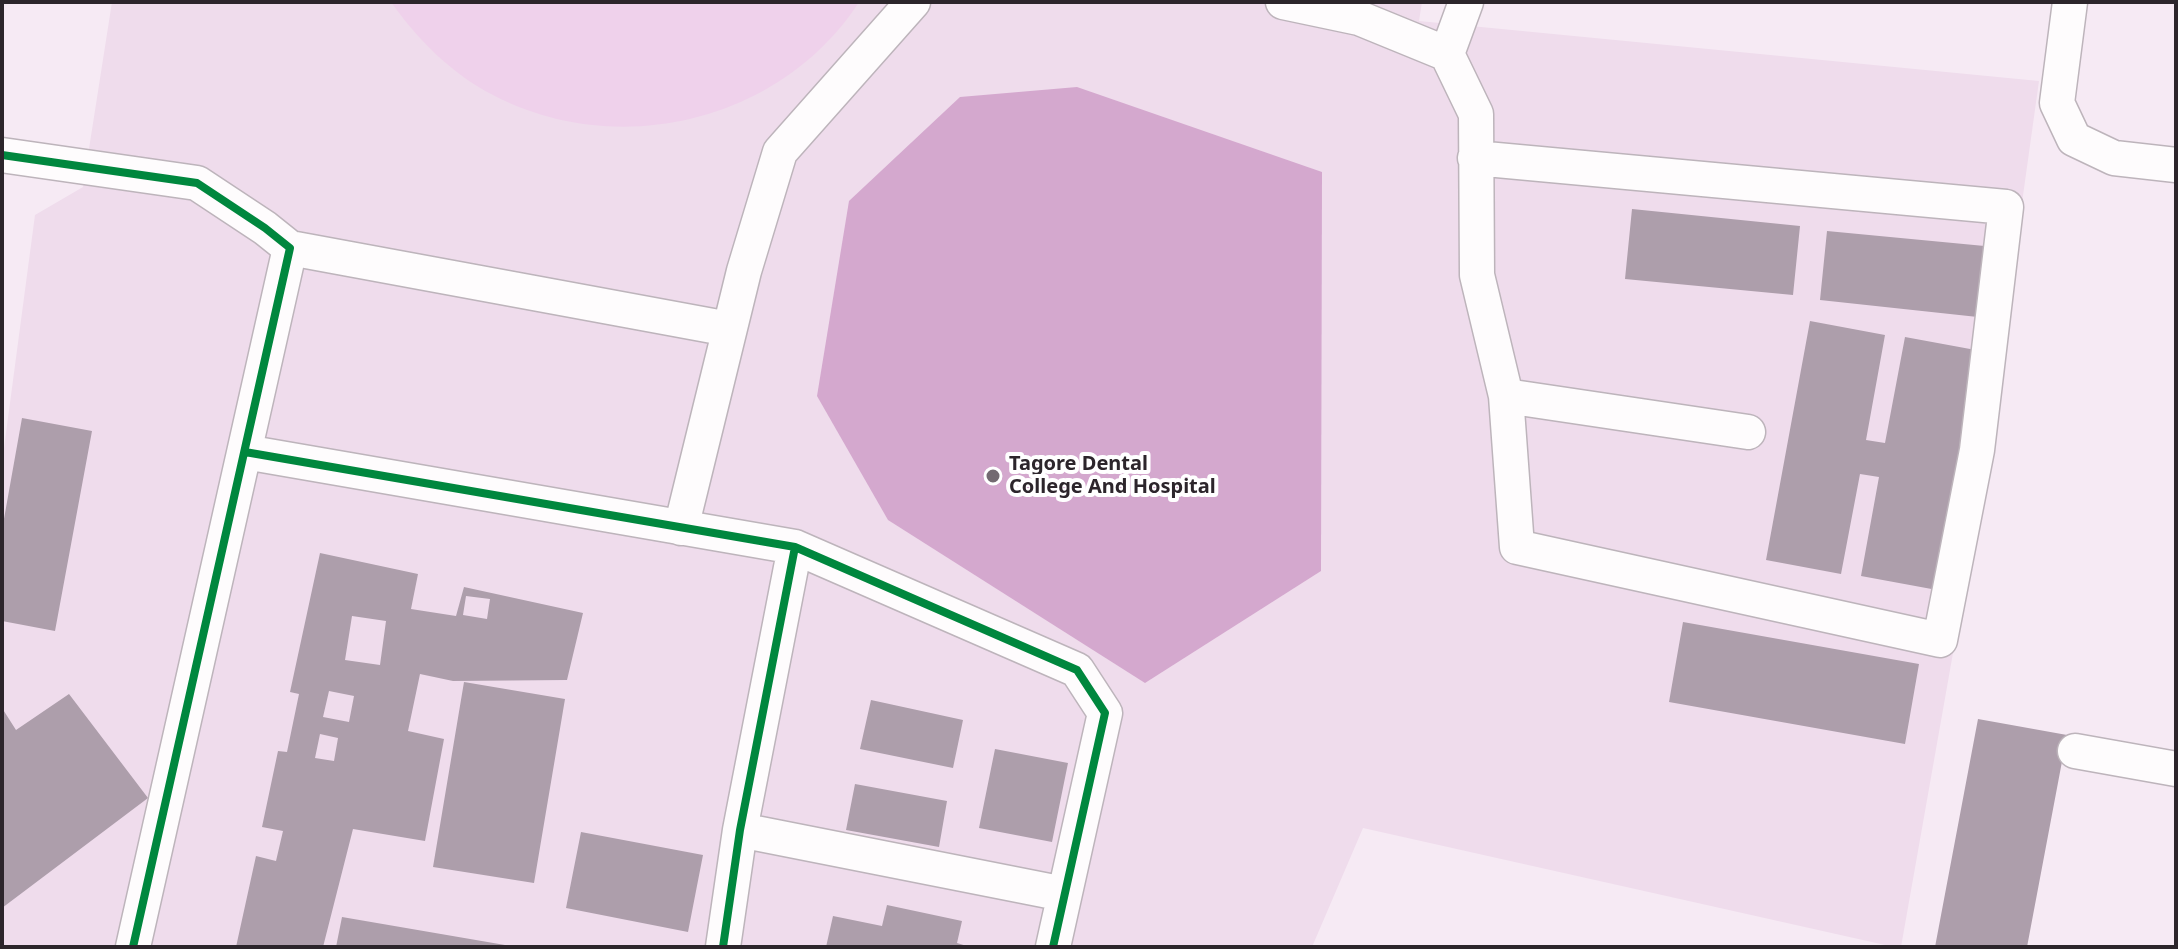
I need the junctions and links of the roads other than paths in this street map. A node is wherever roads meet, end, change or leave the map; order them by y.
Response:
1 (913, 2) edge
2 (1283, 2) edge
3 (1466, 2) edge
4 (2070, 2) edge
5 (1447, 54) junction
6 (2, 155) edge
7 (1475, 158) junction
8 (2176, 165) edge
9 (290, 248) junction
10 (729, 329) junction
11 (1506, 396) junction
12 (1748, 432) dead end
13 (245, 452) junction
14 (681, 528) junction
15 (795, 547) junction
16 (2075, 751) dead end
17 (2176, 769) edge
18 (740, 830) junction
19 (1064, 894) junction
20 (133, 947) edge
21 (723, 947) edge
22 (1053, 947) edge

1 - 10 street
2 - 5 street
3 - 5 street
4 - 8 street
5 - 7 street
6 - 9 street
7 - 11 street
7 - 11 street
9 - 10 street
9 - 13 street
10 - 14 street
11 - 12 street
13 - 14 street
13 - 20 street
14 - 15 street
15 - 18 street
15 - 19 street
16 - 17 street
18 - 19 street
18 - 21 street
19 - 22 street

